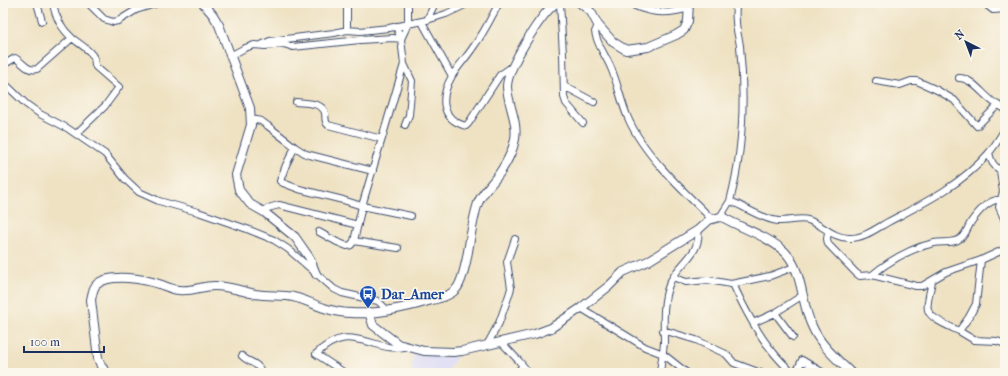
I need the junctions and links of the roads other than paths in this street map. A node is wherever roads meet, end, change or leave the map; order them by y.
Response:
1 (37, 3) edge
2 (53, 3) edge
3 (88, 3) edge
4 (158, 3) edge
5 (204, 3) edge
6 (347, 3) edge
7 (408, 3) edge
8 (435, 3) edge
9 (455, 3) edge
10 (469, 3) edge
11 (499, 3) edge
12 (556, 3) edge
13 (560, 3) edge
14 (580, 3) edge
15 (586, 3) edge
16 (736, 3) edge
17 (984, 3) edge
18 (689, 5) edge
19 (635, 6) dead end
20 (1005, 9) edge
21 (451, 11) junction
22 (591, 12) junction
23 (42, 21) dead end
24 (424, 21) junction
25 (408, 24) junction
26 (598, 25) junction
27 (396, 26) junction
28 (347, 30) junction
29 (360, 31) junction
30 (72, 38) junction
31 (401, 39) junction
32 (360, 40) junction
33 (261, 44) junction
34 (230, 56) junction
35 (404, 64) junction
36 (3, 65) edge
37 (513, 66) junction
38 (452, 76) junction
39 (959, 78) dead end
40 (876, 81) dead end
41 (3, 82) edge
42 (564, 86) junction
43 (296, 102) dead end
44 (594, 102) dead end
45 (998, 105) junction
46 (1005, 109) edge
47 (251, 119) junction
48 (583, 123) dead end
49 (405, 125) dead end
50 (1005, 129) edge
51 (76, 134) junction
52 (382, 139) junction
53 (295, 147) junction
54 (989, 153) junction
55 (1003, 169) edge
56 (373, 171) junction
57 (730, 201) junction
58 (1003, 201) edge
59 (362, 206) junction
60 (264, 212) junction
61 (411, 216) dead end
62 (716, 218) junction
63 (1005, 221) edge
64 (358, 225) junction
65 (698, 230) junction
66 (319, 232) dead end
67 (828, 232) junction
68 (515, 239) dead end
69 (354, 241) junction
70 (398, 248) dead end
71 (1005, 249) edge
72 (981, 260) junction
73 (794, 267) junction
74 (316, 274) junction
75 (872, 275) junction
76 (673, 277) junction
77 (932, 281) junction
78 (734, 284) junction
79 (803, 295) junction
80 (581, 308) junction
81 (387, 310) junction
82 (369, 312) junction
83 (775, 313) junction
84 (753, 323) junction
85 (663, 330) junction
86 (959, 331) junction
87 (793, 337) dead end
88 (501, 342) junction
89 (1005, 344) edge
90 (487, 345) junction
91 (406, 346) junction
92 (663, 354) junction
93 (242, 356) dead end
94 (523, 366) junction
95 (822, 372) edge
96 (106, 373) edge
97 (262, 373) edge
98 (346, 373) edge
99 (516, 373) edge
100 (529, 373) edge
101 (660, 373) edge
102 (687, 373) edge
103 (761, 373) edge
104 (792, 373) edge
105 (796, 373) edge
106 (851, 373) edge

1 - 23 street
2 - 30 street
3 - 4 street
5 - 34 street
6 - 28 street
7 - 25 street
8 - 24 street
9 - 21 street
10 - 21 street
11 - 38 street
12 - 37 street
13 - 42 street
14 - 22 street
15 - 22 street
16 - 57 street
17 - 20 street
18 - 19 street
18 - 26 street
21 - 24 street
22 - 26 street
24 - 25 street
24 - 38 street
25 - 27 street
25 - 31 street
26 - 62 street
27 - 29 street
27 - 31 street
28 - 29 street
28 - 33 street
29 - 32 street
30 - 36 street
30 - 51 street
31 - 32 street
31 - 35 street
32 - 33 street
33 - 34 street
34 - 47 street
35 - 49 street
35 - 52 street
37 - 38 street
37 - 81 street
39 - 45 street
40 - 45 street
41 - 51 street
42 - 44 street
42 - 48 street
43 - 52 street
45 - 46 street
47 - 53 street
47 - 60 street
50 - 54 street
51 - 74 street
52 - 56 street
53 - 56 street
53 - 59 street
54 - 55 street
54 - 67 street
55 - 58 street
56 - 59 street
57 - 62 street
57 - 67 street
58 - 63 street
58 - 75 street
59 - 61 street
59 - 64 street
60 - 64 street
60 - 74 street
62 - 65 street
62 - 73 street
64 - 69 street
65 - 76 street
65 - 80 street
66 - 69 street
67 - 75 street
68 - 90 street
69 - 70 street
71 - 72 street
72 - 77 street
72 - 86 street
73 - 78 street
73 - 79 street
74 - 81 street
75 - 77 street
76 - 78 street
76 - 85 street
77 - 86 street
78 - 84 street
79 - 83 street
79 - 106 street
80 - 88 street
80 - 92 street
81 - 82 street
82 - 91 street
82 - 96 street
83 - 84 street
83 - 87 street
84 - 104 street
85 - 92 street
85 - 103 street
86 - 89 street
88 - 90 street
88 - 94 street
90 - 91 street
91 - 98 street
92 - 101 street
92 - 102 street
93 - 97 street
94 - 99 street
94 - 100 street
95 - 105 street

